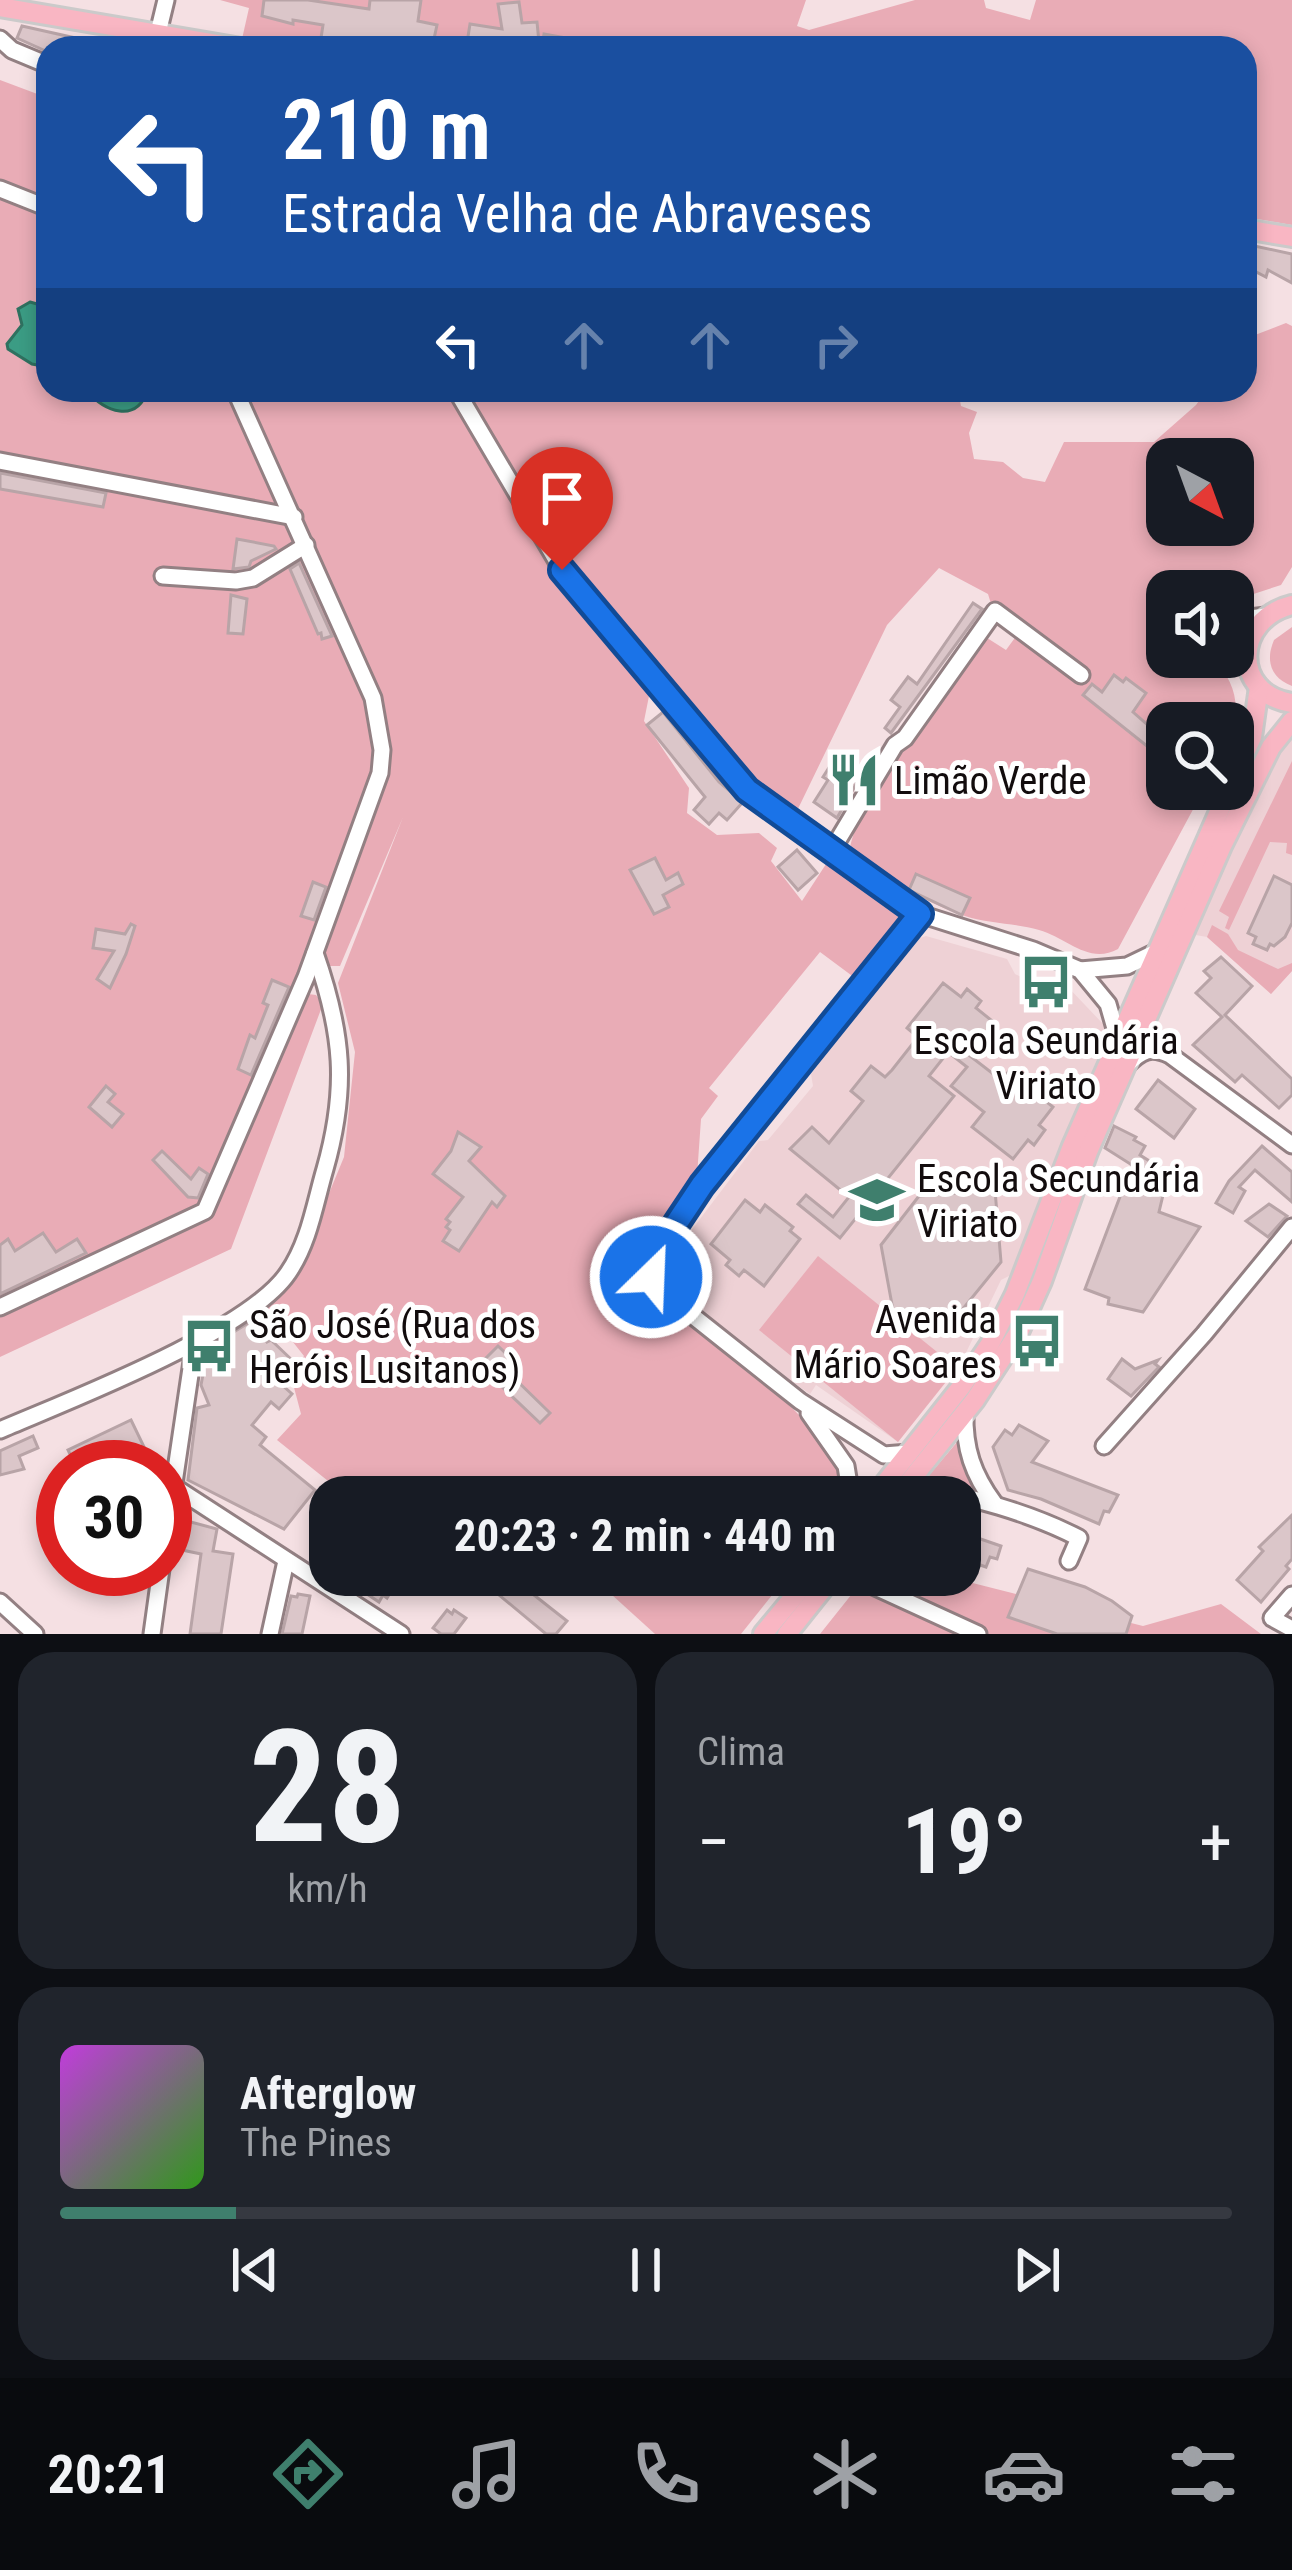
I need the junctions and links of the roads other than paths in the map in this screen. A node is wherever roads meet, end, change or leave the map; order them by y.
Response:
1 (166, 0) edge
2 (0, 7) edge
3 (158, 33) junction
4 (175, 36) edge
5 (0, 39) edge
6 (36, 59) edge
7 (0, 189) edge
8 (36, 203) edge
9 (1257, 231) edge
10 (1292, 237) edge
11 (241, 402) edge
12 (463, 402) edge
13 (0, 460) edge
14 (294, 517) junction
15 (306, 545) junction
16 (163, 576) dead end
17 (1291, 604) edge
18 (1266, 616) junction
19 (1254, 617) edge
20 (1254, 632) edge
21 (1081, 675) dead end
22 (1254, 676) edge
23 (1259, 686) junction
24 (1292, 704) edge
25 (1292, 721) edge
26 (1254, 722) edge
27 (1219, 810) edge
28 (832, 850) junction
29 (920, 914) junction
30 (315, 953) junction
31 (1154, 953) junction
32 (1080, 970) junction
33 (1151, 1008) junction
34 (1118, 1039) junction
35 (1170, 1055) junction
36 (1125, 1067) junction
37 (1292, 1145) edge
38 (1292, 1227) edge
39 (0, 1307) edge
40 (195, 1341) junction
41 (800, 1401) junction
42 (965, 1412) junction
43 (0, 1430) edge
44 (180, 1440) edge
45 (1103, 1446) dead end
46 (909, 1453) junction
47 (847, 1476) edge
48 (891, 1476) edge
49 (914, 1476) edge
50 (192, 1499) edge
51 (981, 1501) edge
52 (994, 1503) junction
53 (286, 1561) junction
54 (1069, 1561) dead end
55 (1292, 1595) edge
56 (157, 1596) edge
57 (795, 1596) edge
58 (818, 1596) edge
59 (895, 1596) edge
60 (0, 1602) edge
61 (1292, 1629) edge
62 (35, 1634) edge
63 (152, 1634) edge
64 (270, 1634) edge
65 (401, 1634) edge
66 (763, 1634) edge
67 (787, 1634) edge
68 (978, 1634) edge

1 - 3 street
2 - 3 main road
3 - 4 main road
5 - 6 street
7 - 8 street
9 - 10 main road
11 - 14 street
12 - 28 street
13 - 14 street
14 - 15 street
15 - 16 street
15 - 30 street
17 - 18 main road
18 - 19 street
18 - 20 main road
21 - 28 street
22 - 23 main road
23 - 24 main road
23 - 26 main road
25 - 33 main road
27 - 31 main road
28 - 29 street
29 - 32 street
29 - 41 street
30 - 39 street
30 - 40 street
31 - 32 street
31 - 34 main road
32 - 34 street
33 - 35 street
33 - 36 main road
34 - 46 main road
35 - 36 street
35 - 37 street
36 - 42 main road
38 - 45 street
40 - 43 street
40 - 44 street
41 - 46 street
41 - 47 street
42 - 49 main road
42 - 52 street
46 - 48 main road
50 - 53 street
51 - 52 street
52 - 54 street
53 - 64 street
53 - 65 street
55 - 61 street
56 - 63 street
57 - 66 main road
58 - 67 main road
59 - 68 street
60 - 62 street

